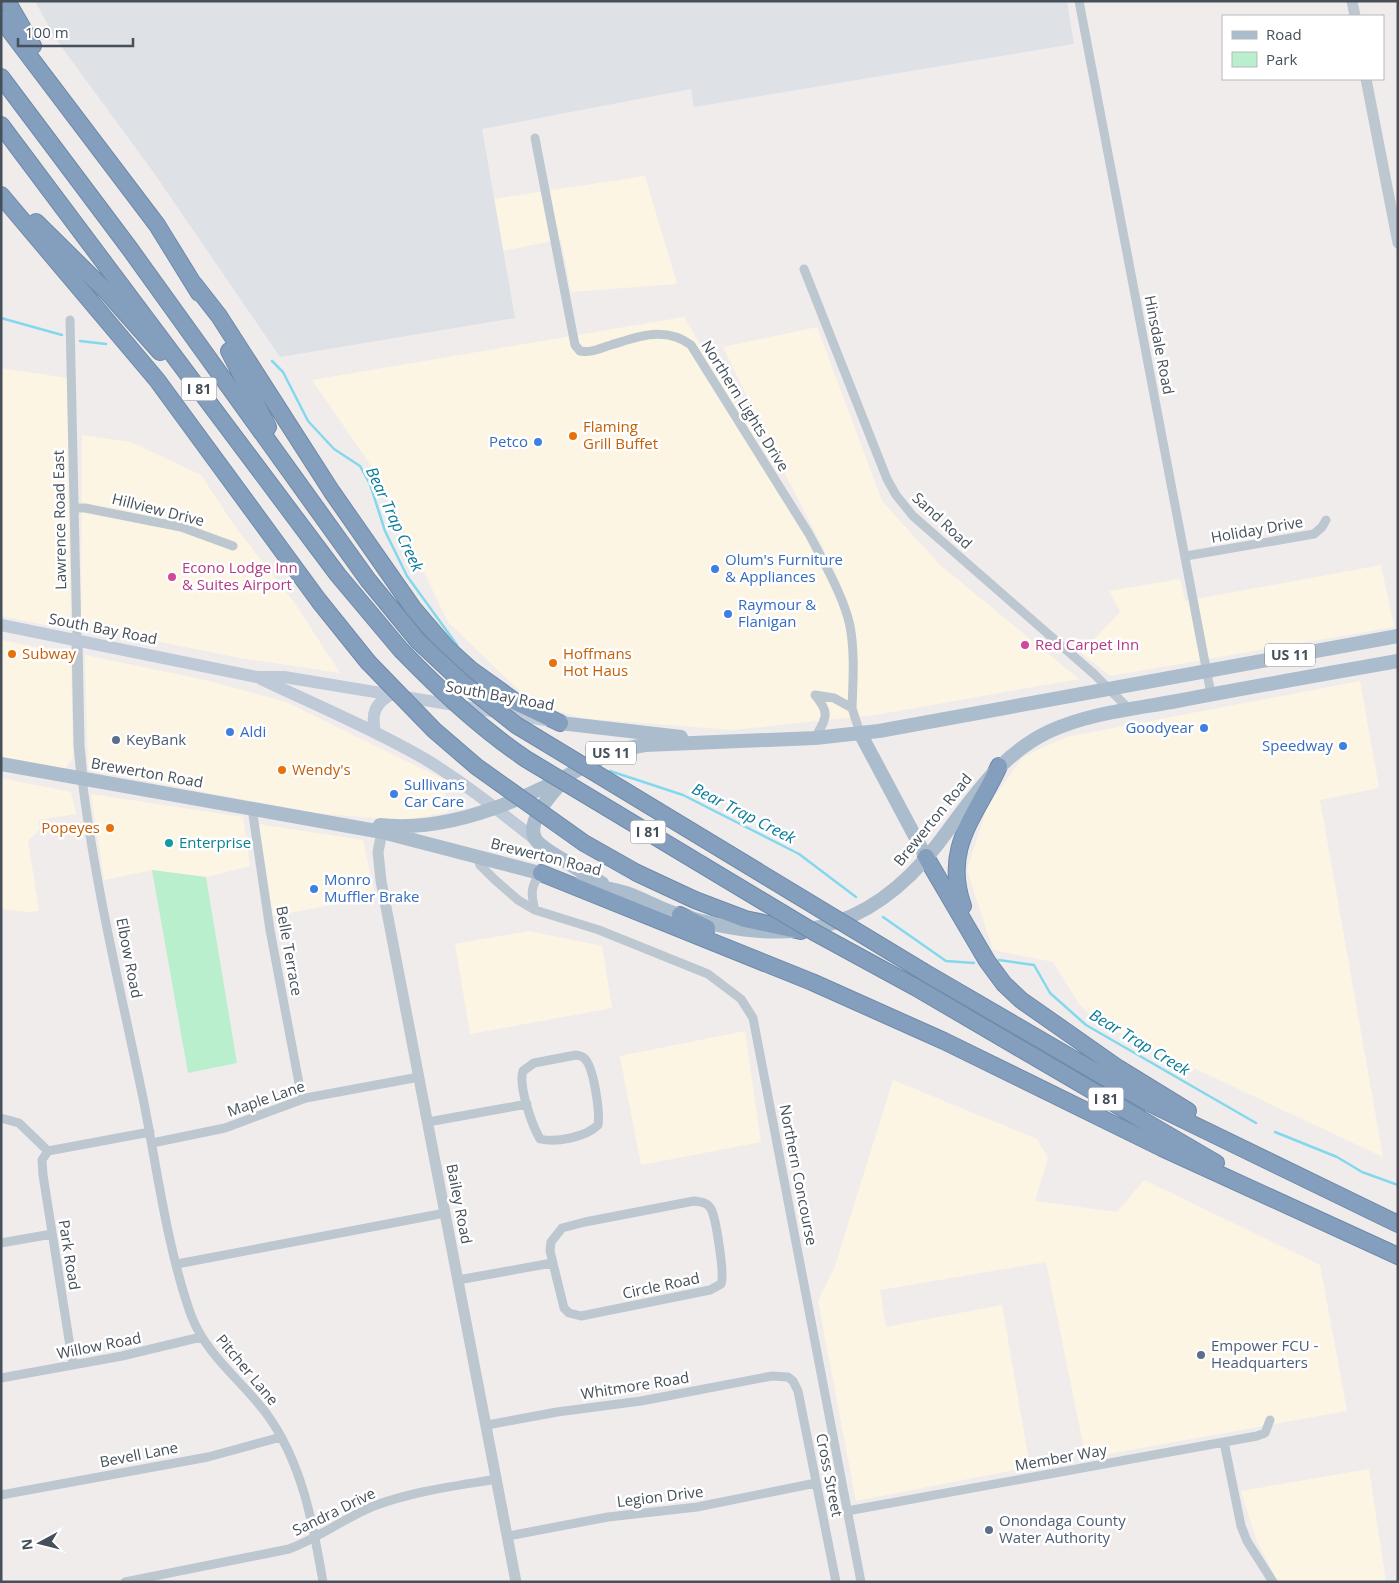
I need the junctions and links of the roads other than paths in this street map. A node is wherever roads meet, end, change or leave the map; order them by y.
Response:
1 (7, 1) edge
2 (1079, 1) edge
3 (1352, 1) edge
4 (1355, 15) edge
5 (1, 19) edge
6 (1, 77) edge
7 (1366, 80) edge
8 (75, 117) junction
9 (1, 125) edge
10 (535, 138) dead end
11 (1, 186) edge
12 (1, 195) edge
13 (1398, 243) edge
14 (804, 269) dead end
15 (194, 284) junction
16 (70, 320) dead end
17 (229, 429) junction
18 (293, 476) junction
19 (75, 508) junction
20 (1326, 520) dead end
21 (234, 546) dead end
22 (1186, 556) junction
23 (1, 625) edge
24 (1398, 636) edge
25 (77, 640) junction
26 (1398, 661) edge
27 (1207, 671) junction
28 (256, 677) junction
29 (1108, 688) junction
30 (392, 694) junction
31 (1211, 694) junction
32 (852, 708) junction
33 (1129, 709) junction
34 (560, 723) junction
35 (375, 732) junction
36 (860, 733) junction
37 (815, 738) junction
38 (738, 742) junction
39 (1, 764) edge
40 (999, 766) junction
41 (572, 773) junction
42 (82, 778) junction
43 (252, 808) junction
44 (496, 808) junction
45 (388, 830) junction
46 (536, 840) junction
47 (477, 856) junction
48 (926, 857) junction
49 (541, 873) junction
50 (628, 894) junction
51 (535, 910) junction
52 (680, 915) junction
53 (801, 931) junction
54 (974, 938) junction
55 (812, 982) junction
56 (419, 1077) junction
57 (302, 1099) junction
58 (527, 1104) junction
59 (1, 1118) edge
60 (428, 1122) junction
61 (150, 1132) junction
62 (152, 1143) junction
63 (48, 1151) junction
64 (1264, 1159) junction
65 (1296, 1211) junction
66 (445, 1212) junction
67 (1398, 1224) edge
68 (52, 1234) junction
69 (1, 1243) edge
70 (1398, 1256) edge
71 (552, 1263) junction
72 (177, 1264) junction
73 (458, 1280) junction
74 (202, 1337) junction
75 (73, 1365) junction
76 (788, 1377) joint
77 (1, 1378) edge
78 (1270, 1420) dead end
79 (487, 1425) junction
80 (281, 1437) junction
81 (1224, 1442) junction
82 (497, 1479) junction
83 (816, 1483) junction
84 (1, 1495) edge
85 (847, 1511) junction
86 (508, 1536) junction
87 (315, 1538) junction
88 (125, 1582) edge
89 (323, 1582) edge
90 (516, 1582) edge
91 (836, 1582) edge
92 (861, 1582) edge
93 (1273, 1582) edge

1 - 8 highway
2 - 22 street, Hinsdale Road
3 - 4 street
5 - 8 highway
6 - 18 highway, I 81
7 - 13 street
8 - 15 highway
9 - 17 highway, I 81
10 - 32 street, Northern Lights Drive
11 - 17 highway
12 - 53 highway, bridge
14 - 29 street, Sand Road
15 - 18 highway
15 - 34 highway
16 - 19 street, Lawrence Road East
17 - 65 highway, I 81, bridge
18 - 64 highway, I 81, bridge
19 - 21 street, Hillview Drive
19 - 25 street, Lawrence Road East
20 - 22 street, Holiday Drive
22 - 27 street, Hinsdale Road
23 - 25 main road, South Bay Road
24 - 27 main road, Brewerton Road / US 11
25 - 28 main road, South Bay Road
25 - 42 street, Lawrence Road East
26 - 31 main road, Brewerton Road / US 11
27 - 29 main road, Brewerton Road / US 11
27 - 31 street, Hinsdale Road
28 - 30 main road, South Bay Road
28 - 35 main road, South Bay Road
29 - 33 street, Sand Road
29 - 36 main road, Brewerton Road / US 11
30 - 34 main road, South Bay Road
30 - 35 main road
31 - 33 main road, Brewerton Road / US 11
32 - 36 street
32 - 37 street
33 - 40 main road, Brewerton Road / US 11
34 - 38 main road, South Bay Road
35 - 44 main road, South Bay Road
36 - 37 main road, Brewerton Road / US 11
36 - 48 main road
37 - 38 main road, Brewerton Road / US 11
38 - 41 main road, Brewerton Road / US 11
39 - 42 main road, Brewerton Road / US 11
40 - 48 main road, Brewerton Road / US 11
40 - 54 highway
41 - 44 main road, Brewerton Road / US 11
41 - 46 main road
42 - 43 main road, Brewerton Road / US 11
42 - 61 street, Elbow Road
43 - 45 main road, Brewerton Road / US 11
43 - 57 street, Belle Terrace
44 - 45 main road, Brewerton Road / US 11
44 - 46 main road, South Bay Road
45 - 47 main road, Brewerton Road / US 11
45 - 56 street, Bailey Road
46 - 50 main road, South Bay Road
47 - 49 main road, Brewerton Road / US 11
47 - 51 street, Northern Concourse
48 - 53 main road, Brewerton Road / US 11
48 - 54 highway
49 - 50 main road, Brewerton Road / US 11
49 - 51 street
49 - 55 highway
50 - 52 main road, Brewerton Road / US 11
51 - 85 street, Northern Concourse
52 - 53 main road, Brewerton Road / US 11
52 - 55 highway
54 - 64 highway
55 - 65 highway
56 - 57 street, Maple Lane
56 - 60 street, Bailey Road
57 - 62 street, Maple Lane
58 - 58 street
58 - 60 street
59 - 63 street
60 - 66 street, Bailey Road
61 - 62 street, Elbow Road
61 - 63 street
62 - 72 street, Pitcher Lane
63 - 68 street, Park Road
64 - 67 highway, I 81
65 - 70 highway, I 81
66 - 72 street
66 - 73 street, Bailey Road
68 - 69 street
68 - 75 street, Park Road
71 - 71 street, Circle Road
71 - 73 street
72 - 74 street, Pitcher Lane
73 - 79 street, Bailey Road
74 - 75 street, Willow Road
74 - 80 street, Pitcher Lane
75 - 77 street, Willow Road
76 - 79 street, Whitmore Road
76 - 83 street, Cross Street
78 - 81 street, Member Way
79 - 82 street, Bailey Road
80 - 84 street, Bevell Lane
80 - 87 street, Pitcher Lane
81 - 85 street, Member Way
81 - 93 street
82 - 86 street, Bailey Road
82 - 87 street, Sandra Drive
83 - 86 street, Legion Drive
83 - 91 street, Cross Street
85 - 92 street, Northern Concourse
86 - 90 street, Bailey Road
87 - 88 street, Sandra Drive
87 - 89 street, Pitcher Lane

